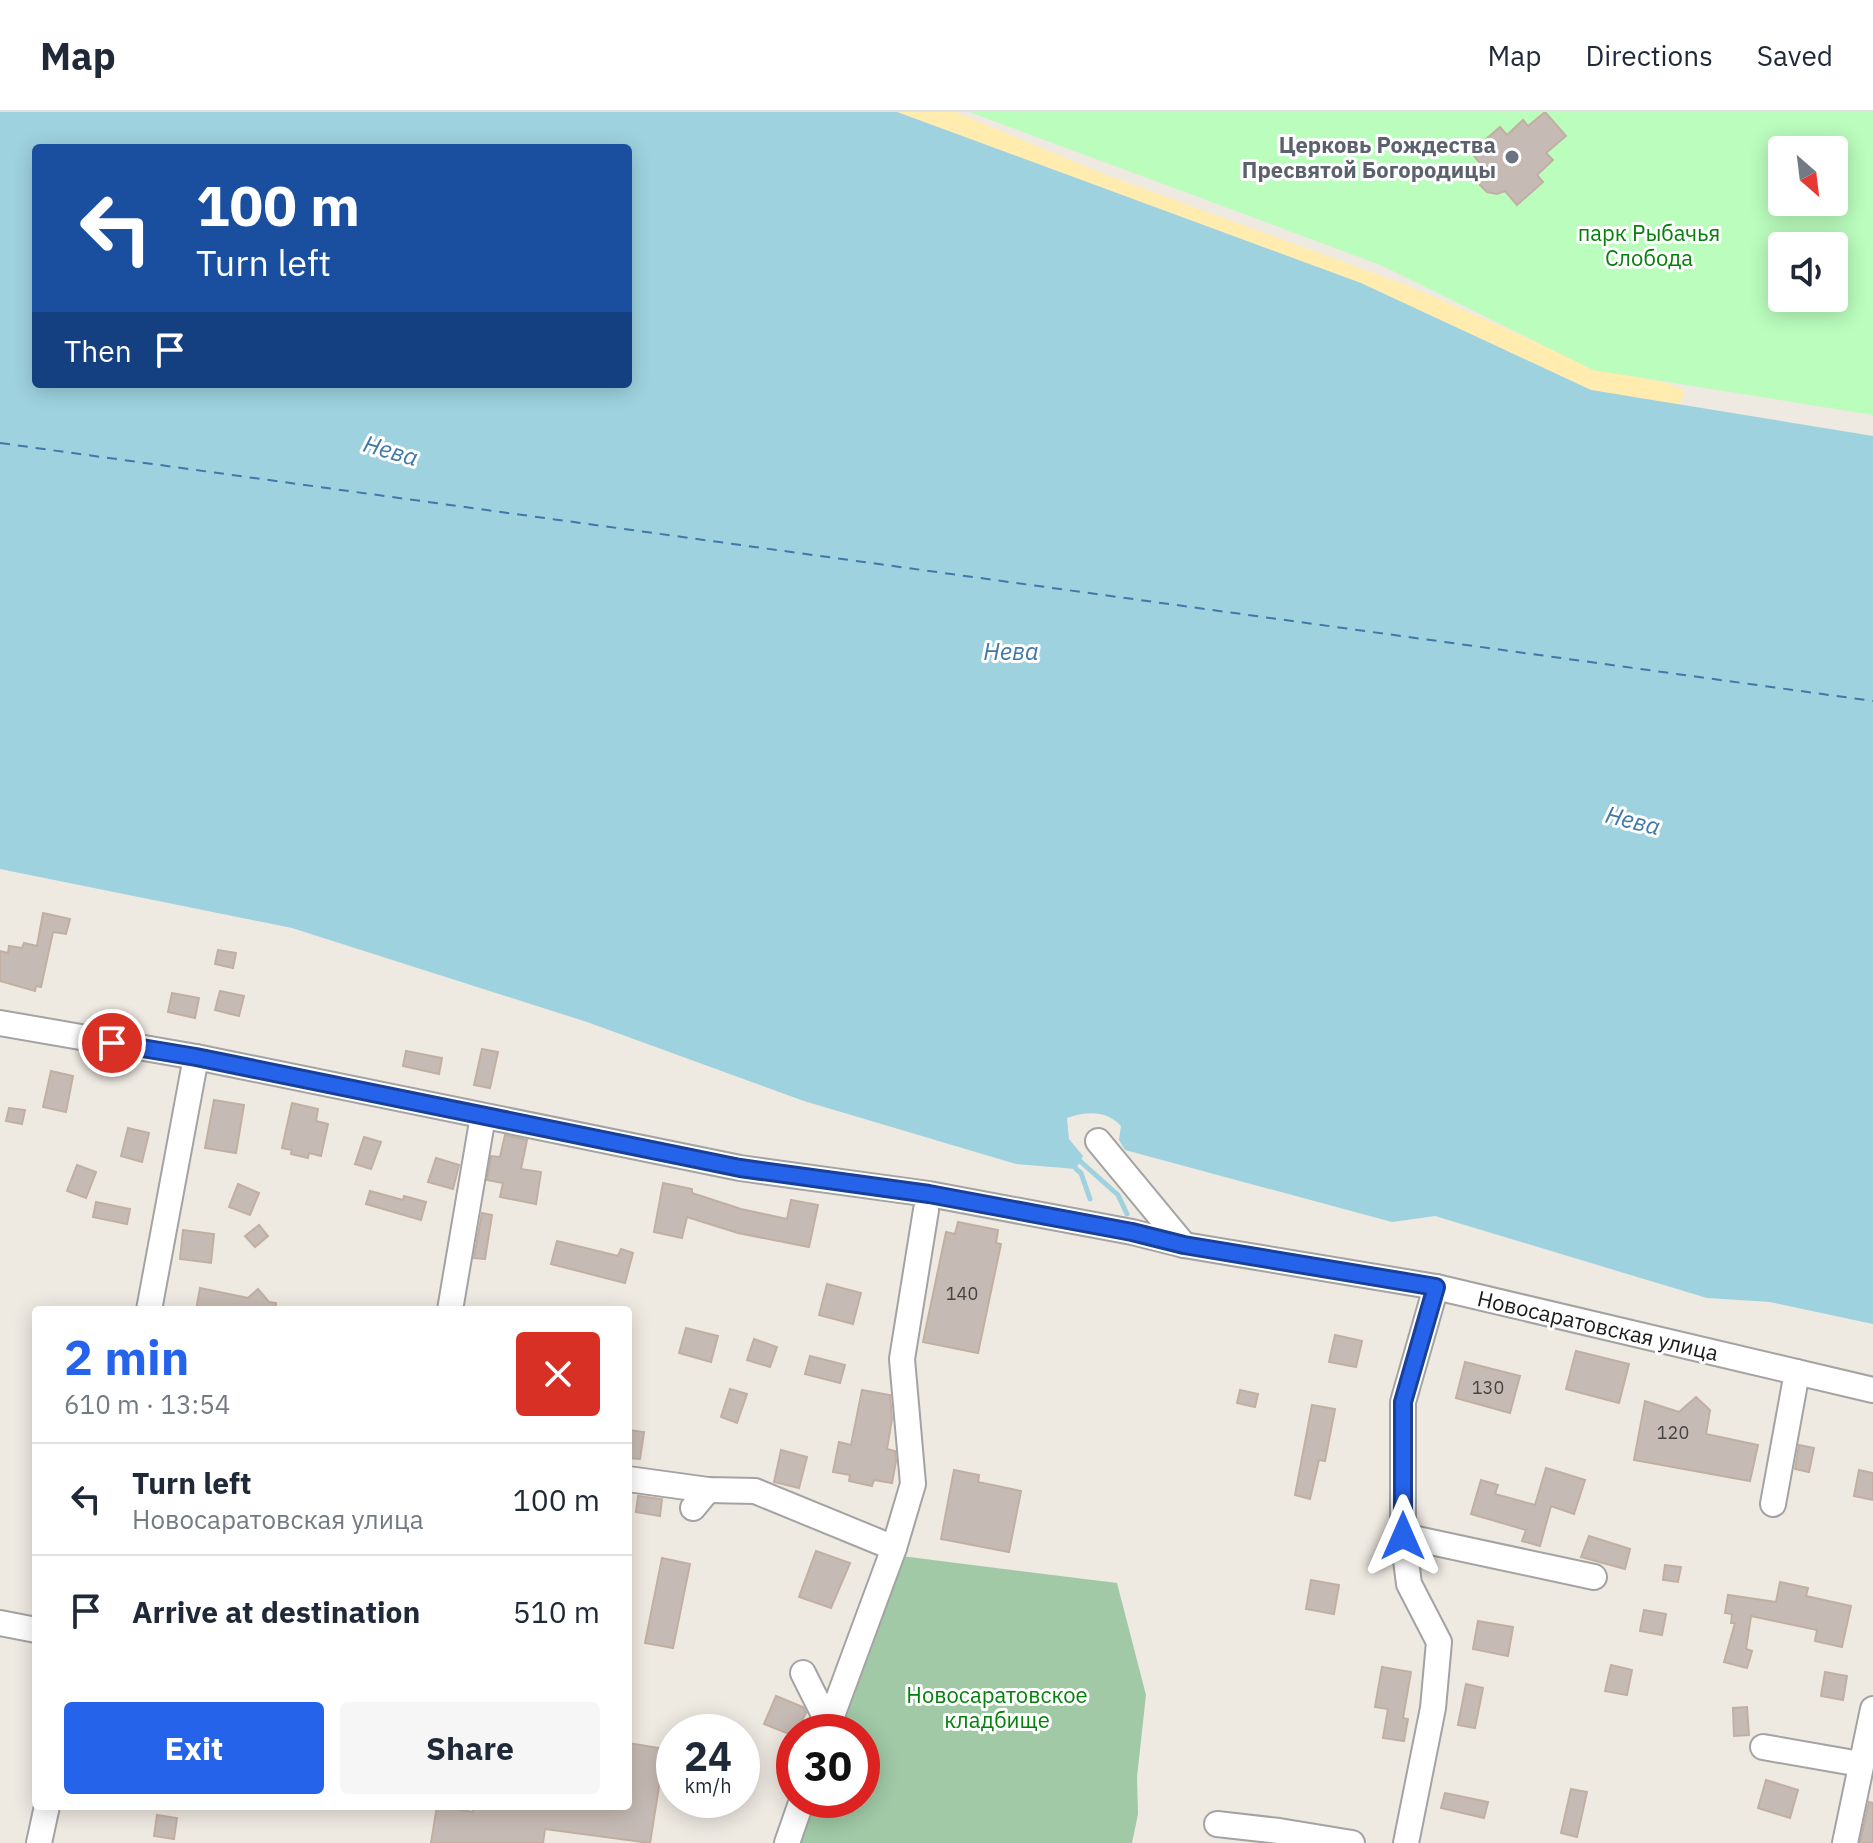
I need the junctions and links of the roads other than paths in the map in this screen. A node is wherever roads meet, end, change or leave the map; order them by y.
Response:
1 (0, 1023) edge
2 (196, 1057) junction
3 (483, 1116) junction
4 (1098, 1141) dead end
5 (926, 1210) dead end
6 (1184, 1245) junction
7 (1436, 1287) junction
8 (150, 1306) edge
9 (451, 1306) edge
10 (1797, 1372) junction
11 (1873, 1390) edge
12 (632, 1480) edge
13 (1773, 1504) dead end
14 (1403, 1536) junction
15 (897, 1538) junction
16 (1594, 1577) dead end
17 (0, 1623) edge
18 (32, 1629) edge
19 (803, 1673) dead end
20 (1873, 1709) edge
21 (821, 1714) edge
22 (833, 1714) edge
23 (1763, 1747) dead end
24 (1860, 1764) junction
25 (46, 1810) edge
26 (796, 1818) edge
27 (1217, 1824) dead end
28 (39, 1843) edge
29 (787, 1843) edge
30 (1352, 1843) edge
31 (1406, 1843) edge
32 (1845, 1843) edge

1 - 2 street, Новосаратовская улица
2 - 3 street, Новосаратовская улица
2 - 8 street
3 - 6 street, Новосаратовская улица
3 - 9 street
4 - 6 street
5 - 15 street
6 - 7 street, Новосаратовская улица
7 - 10 street, Новосаратовская улица
7 - 14 street
10 - 11 street, Новосаратовская улица
10 - 13 street
12 - 15 street
14 - 16 street
14 - 31 street
15 - 22 street
17 - 18 street
19 - 21 street
20 - 24 street
23 - 24 street
24 - 32 street
25 - 28 street
26 - 29 street
27 - 30 street

